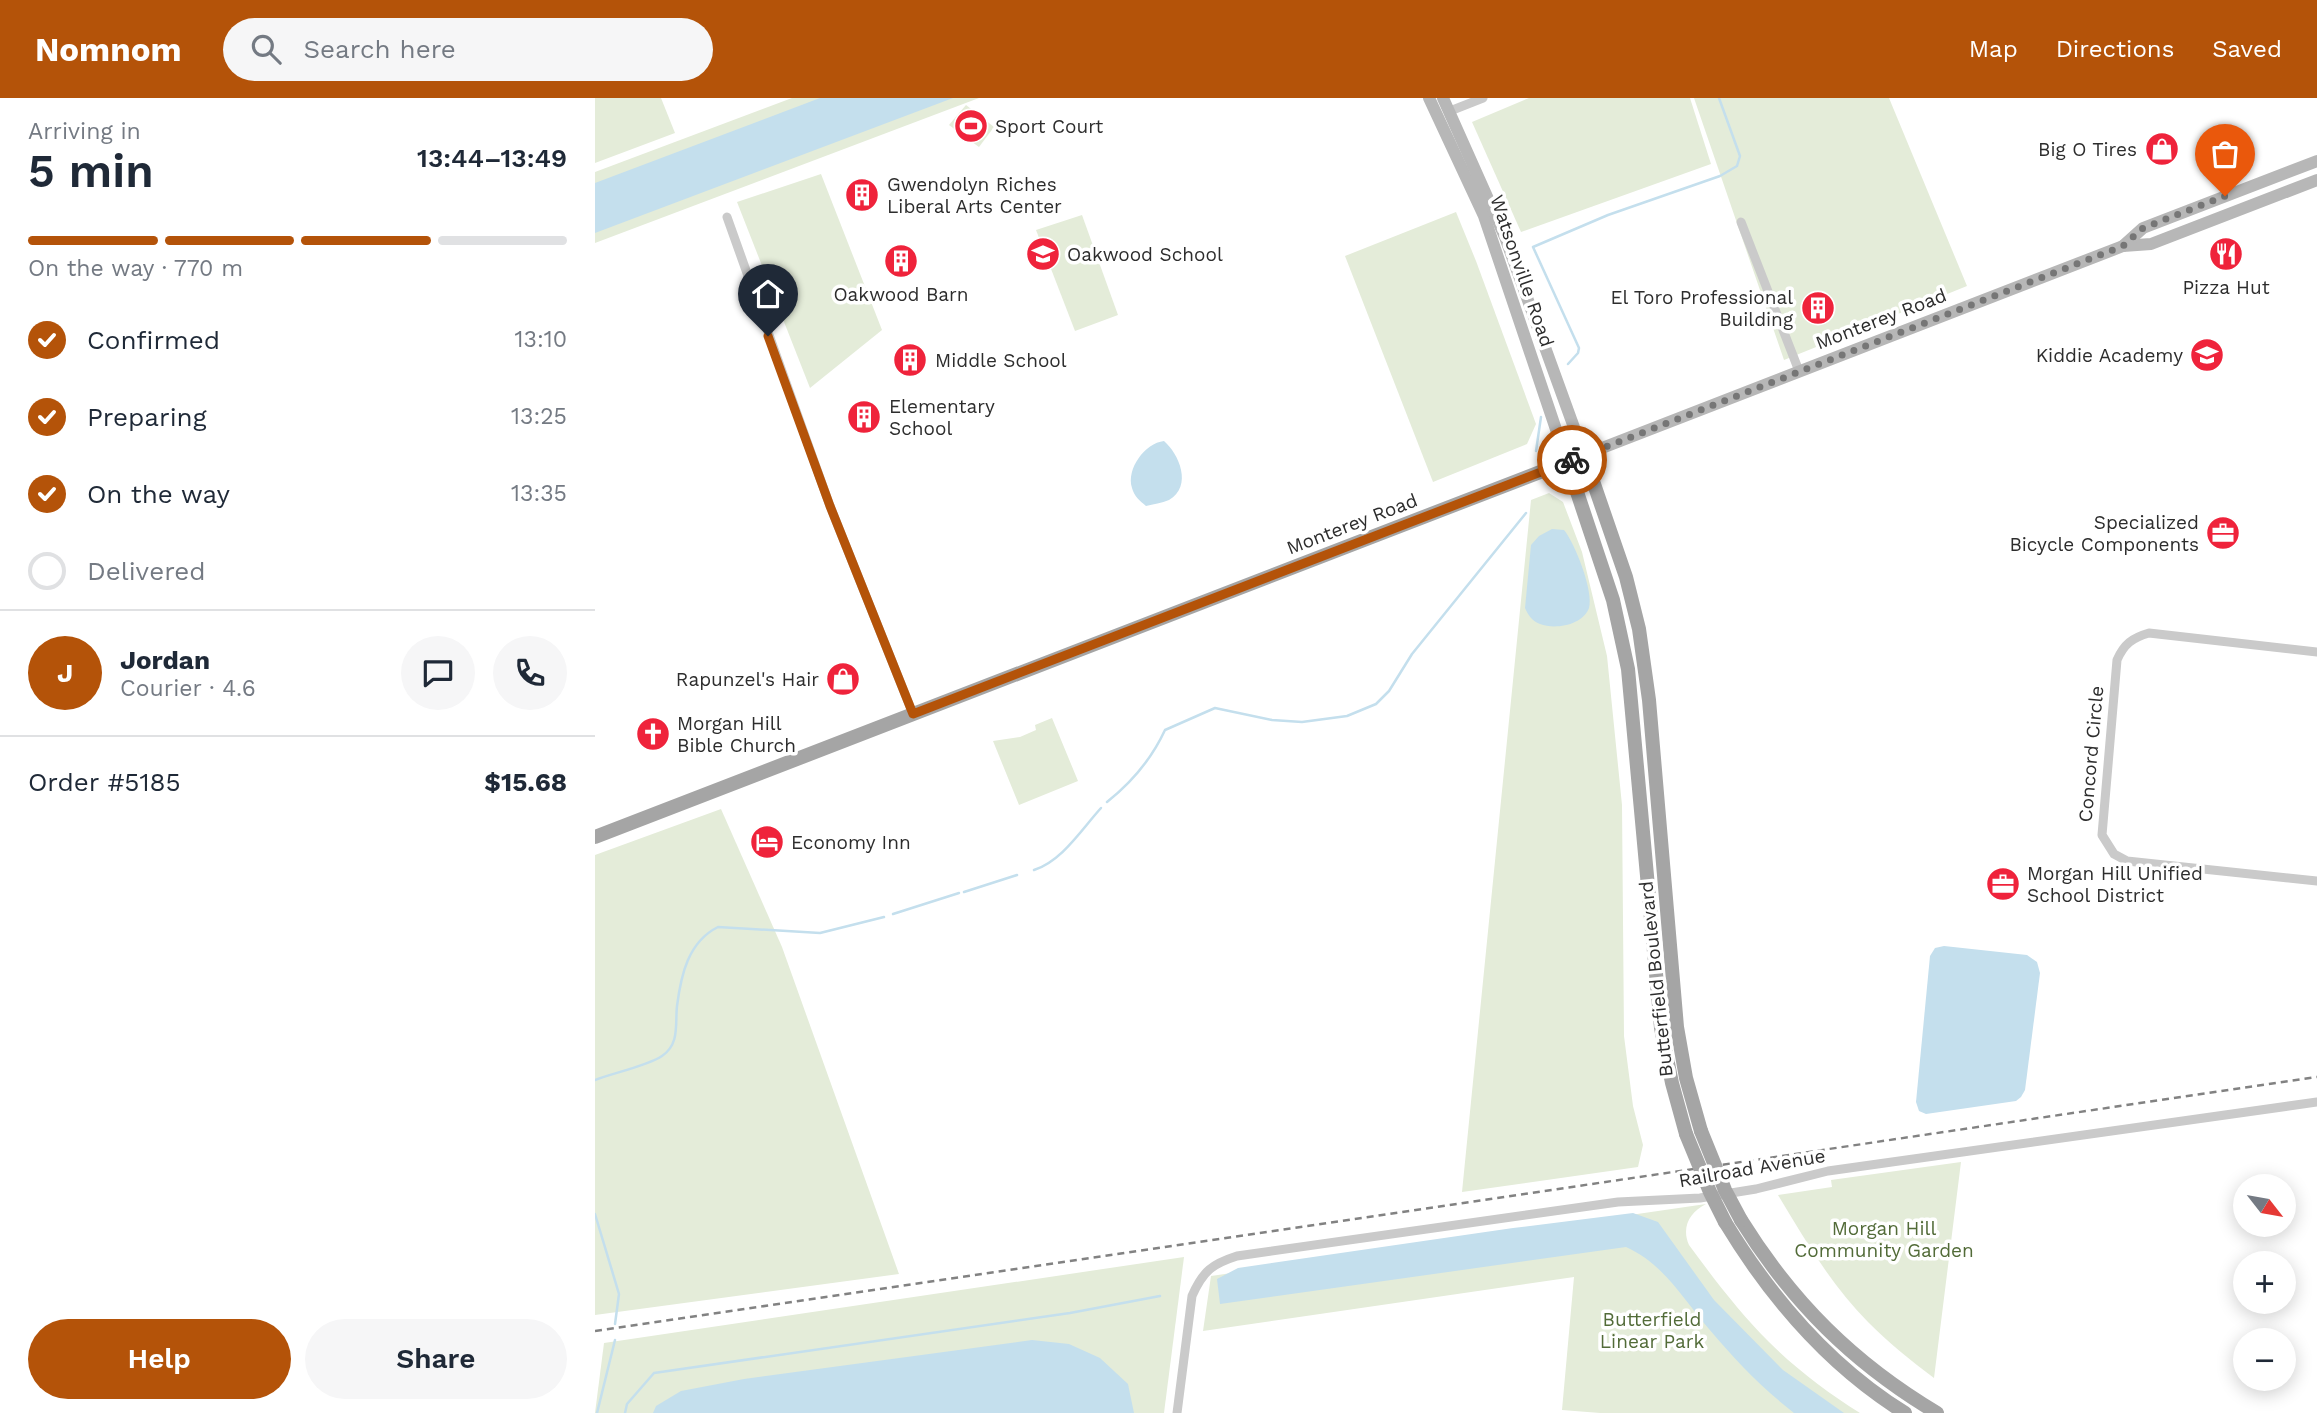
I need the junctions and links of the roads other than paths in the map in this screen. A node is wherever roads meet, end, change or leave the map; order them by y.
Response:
1 (1429, 98) edge
2 (1443, 98) edge
3 (1483, 98) edge
4 (1450, 111) junction
5 (2317, 161) edge
6 (2317, 180) edge
7 (727, 217) dead end
8 (1741, 222) dead end
9 (2123, 246) junction
10 (1799, 371) junction
11 (1584, 455) junction
12 (1567, 462) junction
13 (2317, 652) edge
14 (913, 714) junction
15 (595, 837) edge
16 (2317, 881) edge
17 (2317, 1102) edge
18 (1693, 1132) junction
19 (1177, 1413) edge
20 (1905, 1413) edge
21 (1937, 1413) edge

1 - 12 main road, Watsonville Road
2 - 4 main road, Watsonville Road
3 - 4 street
4 - 11 main road, Watsonville Road
5 - 9 main road, Monterey Road
6 - 9 main road, Monterey Road
7 - 14 street
8 - 10 street
9 - 10 main road, Monterey Road
10 - 11 main road, Monterey Road
11 - 12 main road, Monterey Road
11 - 18 main road, Butterfield Boulevard
12 - 14 main road, Monterey Road
12 - 18 main road, Butterfield Boulevard
13 - 16 street, Concord Circle
14 - 15 main road, Monterey Road
17 - 19 street, Railroad Avenue
18 - 20 main road, Butterfield Boulevard, bridge
18 - 21 main road, Butterfield Boulevard, bridge

